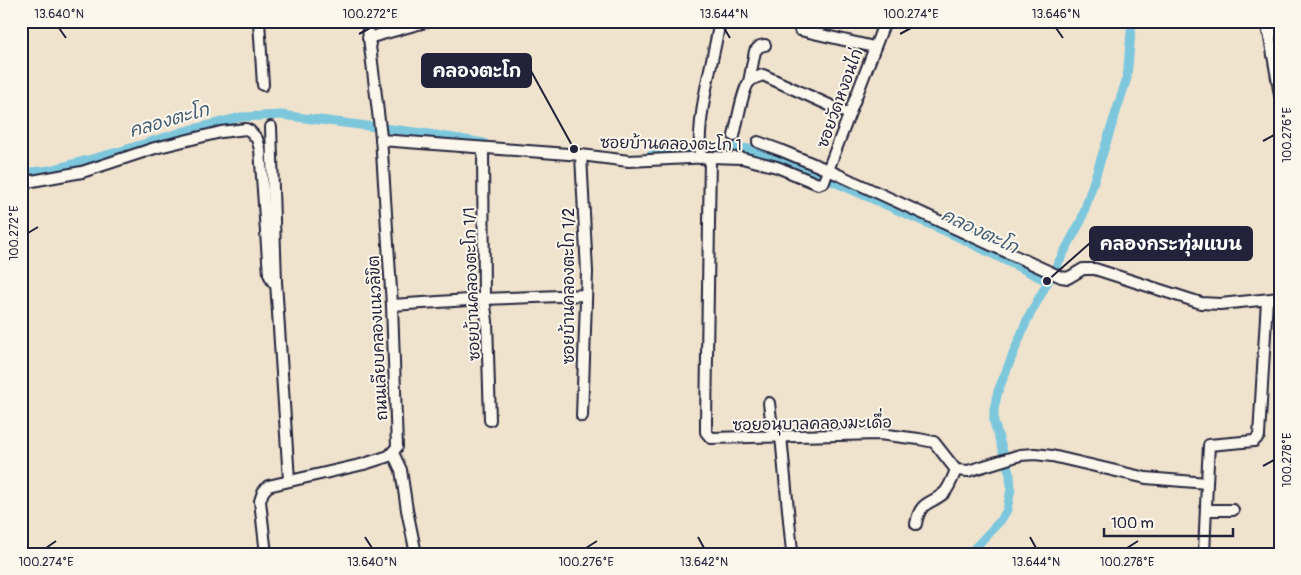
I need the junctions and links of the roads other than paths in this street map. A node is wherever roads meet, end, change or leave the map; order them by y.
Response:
1 (259, 21) edge
2 (367, 21) edge
3 (429, 21) edge
4 (720, 21) edge
5 (885, 21) edge
6 (1267, 21) edge
7 (800, 30) dead end
8 (1268, 32) junction
9 (1280, 32) edge
10 (368, 38) junction
11 (766, 45) dead end
12 (874, 47) junction
13 (749, 82) junction
14 (264, 85) dead end
15 (1280, 95) edge
16 (849, 114) junction
17 (271, 127) dead end
18 (734, 136) dead end
19 (381, 138) junction
20 (758, 142) dead end
21 (483, 148) junction
22 (702, 153) junction
23 (581, 155) junction
24 (826, 175) junction
25 (21, 183) edge
26 (276, 282) junction
27 (586, 295) junction
28 (1280, 298) edge
29 (484, 299) junction
30 (1267, 300) junction
31 (392, 305) junction
32 (770, 403) dead end
33 (582, 416) dead end
34 (490, 420) dead end
35 (779, 436) junction
36 (393, 453) junction
37 (956, 470) junction
38 (289, 480) junction
39 (1207, 484) junction
40 (1207, 510) junction
41 (1233, 510) dead end
42 (916, 524) dead end
43 (792, 552) dead end
44 (266, 554) edge
45 (416, 554) edge
46 (1204, 554) edge

1 - 14 street
2 - 10 street, ถนนเลียบคลองแนวลิขิต
3 - 10 street
4 - 22 street
5 - 12 street, ซอยวัดหงอนไก่
6 - 8 street
7 - 12 street
8 - 9 street
8 - 15 street
10 - 19 street, ถนนเลียบคลองแนวลิขิต
11 - 13 street
12 - 16 street, ซอยวัดหงอนไก่
13 - 16 street
13 - 18 street
16 - 24 street, ซอยวัดหงอนไก่
17 - 26 street
19 - 21 street, ซอยบ้านคลองตะโก 1
19 - 31 street, ถนนเลียบคลองแนวลิขิต
20 - 24 street
21 - 23 street, ซอยบ้านคลองตะโก 1
21 - 29 street, ซอยบ้านคลองตะโก 1/1
22 - 23 street, ซอยบ้านคลองตะโก 1
22 - 24 street, ซอยบ้านคลองตะโก 1
22 - 35 street, ซอยอนุบาลคลองมะเดื่อ
23 - 27 street, ซอยบ้านคลองตะโก 1/2
24 - 30 street, ซอยวัดหงอนไก่
25 - 26 street
26 - 38 street
27 - 29 street
27 - 33 street, ซอยบ้านคลองตะโก 1/2
28 - 30 street
29 - 31 street
29 - 34 street, ซอยบ้านคลองตะโก 1/1
30 - 39 street
31 - 36 street, ถนนเลียบคลองแนวลิขิต
32 - 35 street
35 - 37 street, ซอยอนุบาลคลองมะเดื่อ
35 - 43 street
36 - 38 street
36 - 45 street
37 - 39 street
37 - 42 street
38 - 44 street
39 - 40 street
40 - 41 street
40 - 46 street

